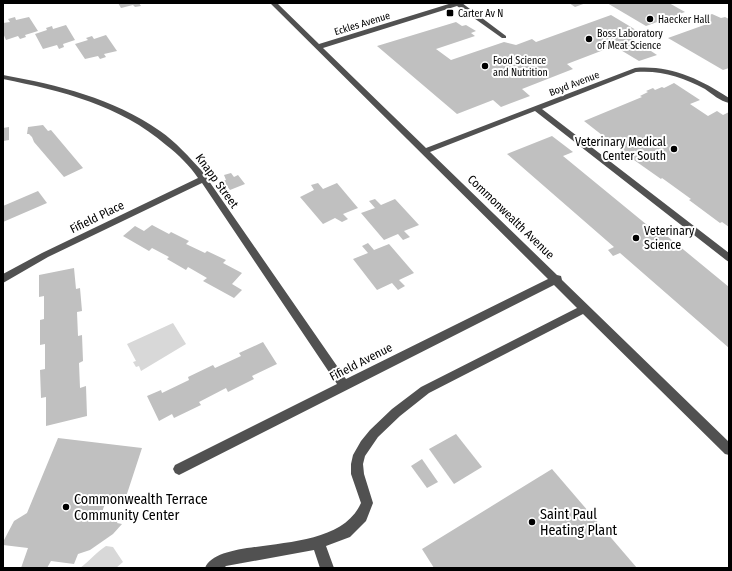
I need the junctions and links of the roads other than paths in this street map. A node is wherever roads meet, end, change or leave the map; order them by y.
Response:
1 (273, 3) edge
2 (458, 3) edge
3 (504, 36) dead end
4 (317, 47) junction
5 (3, 77) edge
6 (729, 101) edge
7 (536, 108) junction
8 (425, 151) junction
9 (202, 179) junction
10 (729, 258) edge
11 (3, 279) edge
12 (557, 279) junction
13 (586, 308) junction
14 (344, 385) junction
15 (729, 450) edge
16 (179, 469) dead end
17 (318, 543) junction
18 (212, 568) edge
19 (327, 568) edge

1 - 4 street, Commonwealth Avenue
2 - 3 street
2 - 4 street, Eckles Avenue
4 - 8 street, Commonwealth Avenue
5 - 9 street, Knapp Street
6 - 7 street, Boyd Avenue
7 - 8 street, Boyd Avenue
7 - 10 street
8 - 12 street, Commonwealth Avenue
9 - 11 street, Fifield Place
9 - 14 street, Knapp Street
12 - 13 street, Commonwealth Avenue
12 - 14 street, Fifield Avenue
13 - 15 street, Commonwealth Avenue
13 - 17 street
14 - 16 street, Fifield Avenue
17 - 18 street
17 - 19 street

